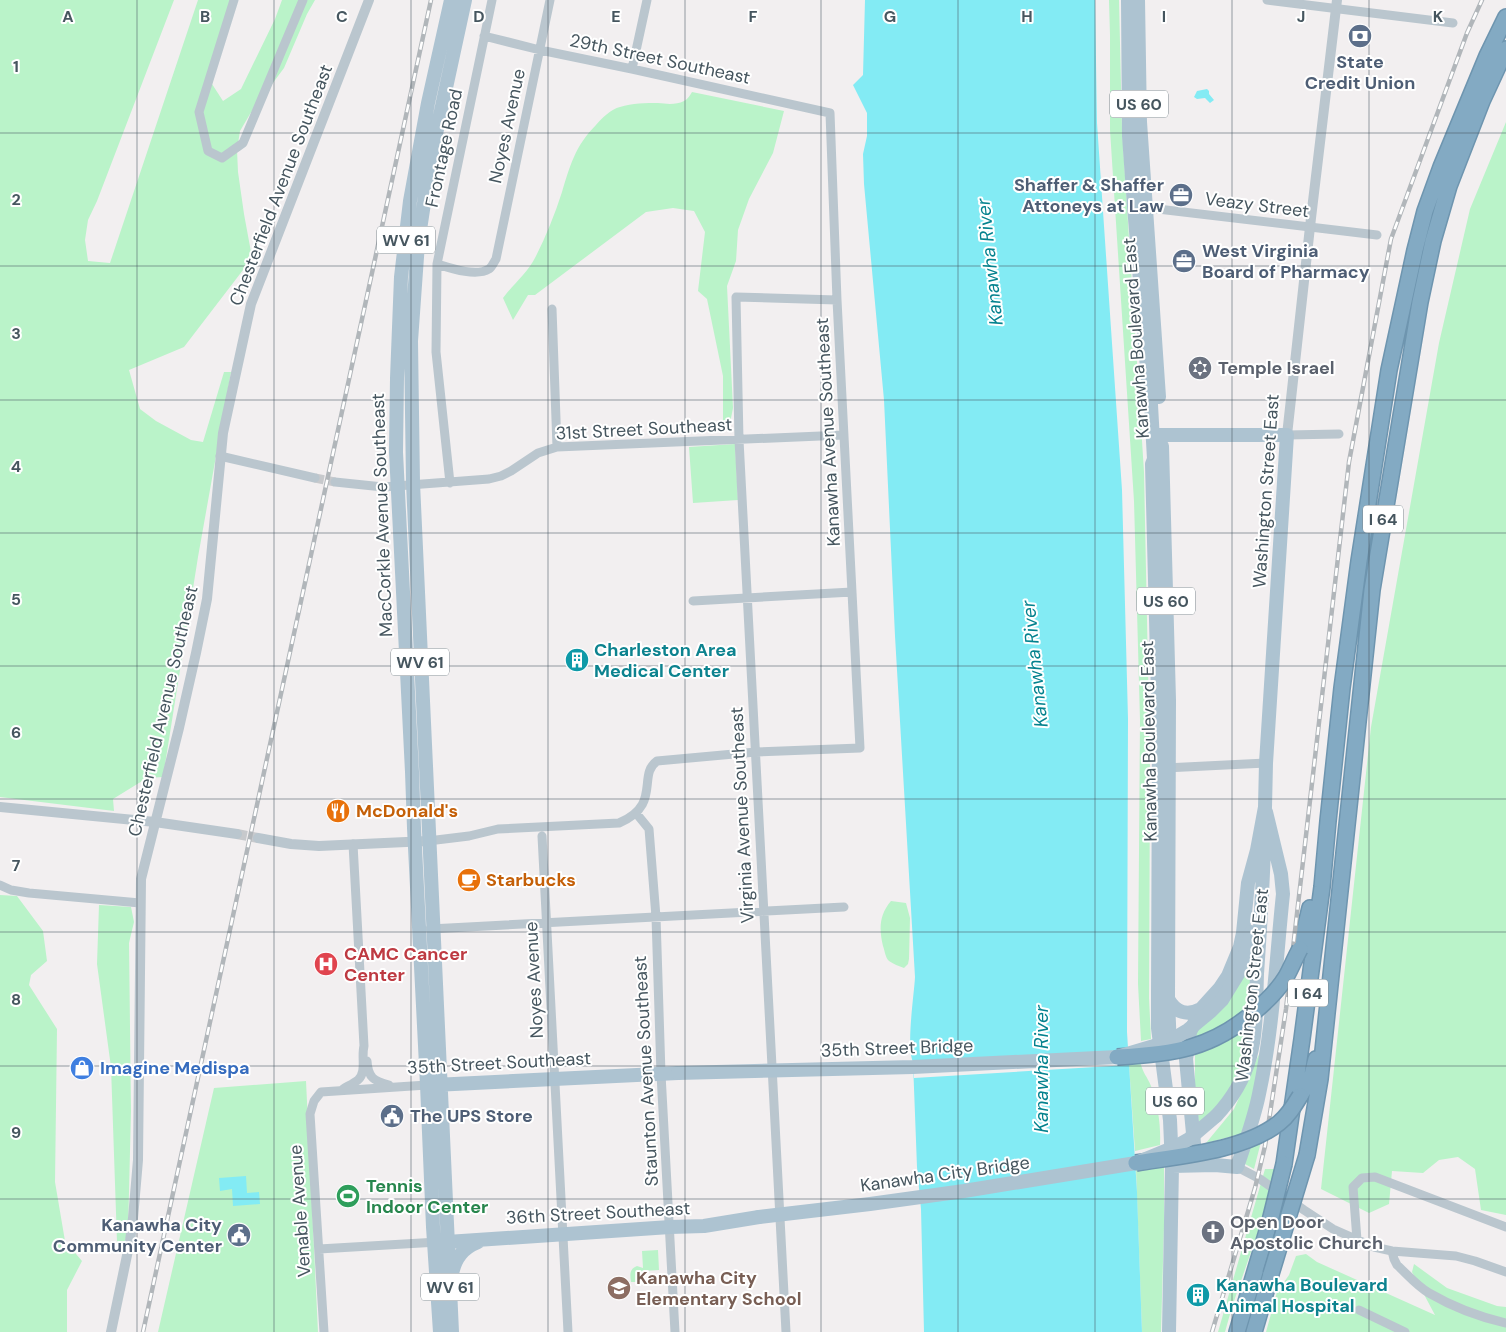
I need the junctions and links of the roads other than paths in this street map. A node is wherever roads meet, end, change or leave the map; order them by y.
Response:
1 (234, 0) edge
2 (303, 0) edge
3 (451, 0) edge
4 (465, 0) edge
5 (492, 0) edge
6 (550, 0) edge
7 (647, 0) edge
8 (1128, 0) edge
9 (1138, 0) edge
10 (1268, 0) edge
11 (366, 3) edge
12 (1336, 4) edge
13 (1506, 17) edge
14 (1453, 23) dead end
15 (484, 36) junction
16 (1506, 49) edge
17 (540, 50) junction
18 (632, 69) junction
19 (830, 113) joint
20 (1139, 207) junction
21 (1310, 227) junction
22 (1377, 235) dead end
23 (437, 264) junction
24 (837, 300) junction
25 (552, 309) dead end
26 (1148, 381) junction
27 (1339, 434) dead end
28 (1157, 435) junction
29 (1287, 435) junction
30 (844, 436) junction
31 (739, 440) junction
32 (557, 448) junction
33 (220, 456) junction
34 (1152, 464) junction
35 (315, 478) tunnel mouth
36 (334, 482) tunnel mouth
37 (450, 483) junction
38 (413, 484) junction
39 (397, 485) junction
40 (852, 592) junction
41 (748, 598) junction
42 (693, 602) dead end
43 (756, 752) junction
44 (1266, 763) junction
45 (1164, 768) junction
46 (0, 807) edge
47 (1265, 807) junction
48 (636, 813) junction
49 (1328, 821) junction
50 (156, 822) junction
51 (237, 834) tunnel mouth
52 (542, 836) dead end
53 (258, 838) tunnel mouth
54 (421, 842) junction
55 (353, 844) junction
56 (1257, 850) junction
57 (0, 885) edge
58 (140, 903) junction
59 (844, 907) dead end
60 (763, 912) junction
61 (656, 917) junction
62 (547, 923) junction
63 (426, 929) junction
64 (1168, 999) junction
65 (1328, 1004) junction
66 (1201, 1009) junction
67 (364, 1046) junction
68 (1117, 1057) junction
69 (678, 1073) joint
70 (661, 1074) junction
71 (556, 1079) junction
72 (434, 1085) junction
73 (397, 1087) junction
74 (340, 1090) junction
75 (321, 1092) joint
76 (1136, 1163) junction
77 (1196, 1165) junction
78 (1175, 1166) junction
79 (1237, 1167) junction
80 (759, 1218) joint
81 (670, 1227) junction
82 (1506, 1227) edge
83 (564, 1234) junction
84 (487, 1239) junction
85 (1357, 1240) junction
86 (441, 1242) junction
87 (319, 1249) junction
88 (1392, 1252) junction
89 (1506, 1272) edge
90 (450, 1287) junction
91 (1359, 1310) dead end
92 (1506, 1323) edge
93 (111, 1332) edge
94 (324, 1332) edge
95 (440, 1332) edge
96 (452, 1332) edge
97 (568, 1332) edge
98 (675, 1332) edge
99 (786, 1332) edge
100 (1169, 1332) edge
101 (1177, 1332) edge
102 (1237, 1332) edge
103 (1254, 1332) edge
104 (1405, 1332) edge

1 - 2 street
3 - 39 main road, MacCorkle Avenue Southeast / WV 61
4 - 38 main road, MacCorkle Avenue Southeast / WV 61
5 - 15 street, Frontage Road
6 - 17 street, Noyes Avenue
7 - 18 street
8 - 20 main road, Kanawha Boulevard East / US 60
9 - 20 main road, Kanawha Boulevard East / US 60
10 - 12 street
11 - 33 street, Chesterfield Avenue Southeast
12 - 14 street
12 - 21 street, Washington Street East
13 - 49 highway, I 64
15 - 17 street, 29th Street Southeast
15 - 23 street, Frontage Road
16 - 65 highway, I 64
17 - 18 street, 29th Street Southeast
17 - 23 street, Noyes Avenue
18 - 19 street, 29th Street Southeast
19 - 24 street, Kanawha Avenue Southeast
20 - 21 street, Veazy Street
20 - 26 main road, Kanawha Boulevard East / US 60
20 - 28 main road, Kanawha Boulevard East / US 60
21 - 22 street, Veazy Street
21 - 29 street, Washington Street East
23 - 37 street, Frontage Road
24 - 30 street, Kanawha Avenue Southeast
24 - 31 street, Virginia Avenue Southeast
25 - 32 street
26 - 28 main road, Kanawha Boulevard East / US 60
26 - 34 main road, Kanawha Boulevard East / US 60
27 - 29 street
28 - 29 main road
28 - 34 main road, Kanawha Boulevard East / US 60
28 - 45 main road, Kanawha Boulevard East / US 60
29 - 44 main road, Washington Street East
30 - 31 street, 31st Street Southeast
30 - 40 street, Kanawha Avenue Southeast
31 - 32 street, 31st Street Southeast
31 - 41 street, Virginia Avenue Southeast
32 - 37 street, 31st Street Southeast
33 - 35 street
33 - 50 street, Chesterfield Avenue Southeast
34 - 45 main road, Kanawha Boulevard East / US 60
36 - 39 street, 31st Street Southeast
37 - 38 street, 31st Street Southeast
38 - 39 street, 31st Street Southeast
38 - 54 main road, MacCorkle Avenue Southeast / WV 61
39 - 54 main road, MacCorkle Avenue Southeast / WV 61
40 - 41 street
40 - 43 street, Kanawha Avenue Southeast
41 - 42 street
41 - 43 street, Virginia Avenue Southeast
43 - 48 street
43 - 60 street, Virginia Avenue Southeast
44 - 45 street
44 - 47 main road, Washington Street East
45 - 64 main road, Kanawha Boulevard East / US 60
45 - 78 main road, Kanawha Boulevard East / US 60
46 - 50 street
47 - 56 main road, Washington Street East
47 - 76 main road, Kanawha City Bridge, bridge
47 - 79 main road, Washington Street East
48 - 54 street
48 - 61 street, Staunton Avenue Southeast
49 - 68 highway, bridge
49 - 102 highway, I 64, bridge
50 - 51 street
50 - 58 street, Chesterfield Avenue Southeast
52 - 62 street, Noyes Avenue
53 - 55 street
54 - 55 street
54 - 63 main road, MacCorkle Avenue Southeast / WV 61
55 - 67 street
56 - 66 main road, Washington Street East
56 - 68 main road, 35th Street Bridge, bridge
57 - 58 street
58 - 93 street, Chesterfield Avenue Southeast
59 - 60 street
60 - 61 street
60 - 99 street, Virginia Avenue Southeast
61 - 62 street
61 - 70 street, Staunton Avenue Southeast
62 - 63 street
62 - 71 street, Noyes Avenue
63 - 72 main road, MacCorkle Avenue Southeast / WV 61
64 - 66 main road
64 - 78 main road, Kanawha Boulevard East / US 60
65 - 76 highway, bridge
65 - 103 highway, I 64, bridge
66 - 77 main road, Washington Street East
67 - 73 street
67 - 74 street
68 - 69 main road, 35th Street Bridge, bridge
69 - 70 main road, 35th Street Southeast
70 - 71 main road, 35th Street Southeast
70 - 81 street, Staunton Avenue Southeast
71 - 72 main road, 35th Street Southeast
71 - 83 street, Noyes Avenue
72 - 73 street, 35th Street Southeast
72 - 86 main road, MacCorkle Avenue Southeast / WV 61
73 - 74 street, 35th Street Southeast
74 - 75 street, 35th Street Southeast
75 - 87 street, Venable Avenue
76 - 80 main road, Kanawha City Bridge, bridge
77 - 78 main road
77 - 79 main road
78 - 100 main road, Kanawha Boulevard East / US 60
78 - 101 main road, Kanawha Boulevard East / US 60
79 - 85 street
80 - 81 main road, 36th Street Southeast
81 - 83 main road, 36th Street Southeast
81 - 98 street, Staunton Avenue Southeast
82 - 85 street
83 - 84 main road, 36th Street Southeast
83 - 97 street, Noyes Avenue
84 - 86 main road, 36th Street Southeast
84 - 90 main road
85 - 88 street
86 - 87 street, 36th Street Southeast
86 - 90 main road, MacCorkle Avenue Southeast / WV 61
86 - 95 main road, MacCorkle Avenue Southeast / WV 61
87 - 94 street, Venable Avenue
88 - 89 street
88 - 92 street
90 - 96 main road, MacCorkle Avenue Southeast / WV 61
91 - 104 street

